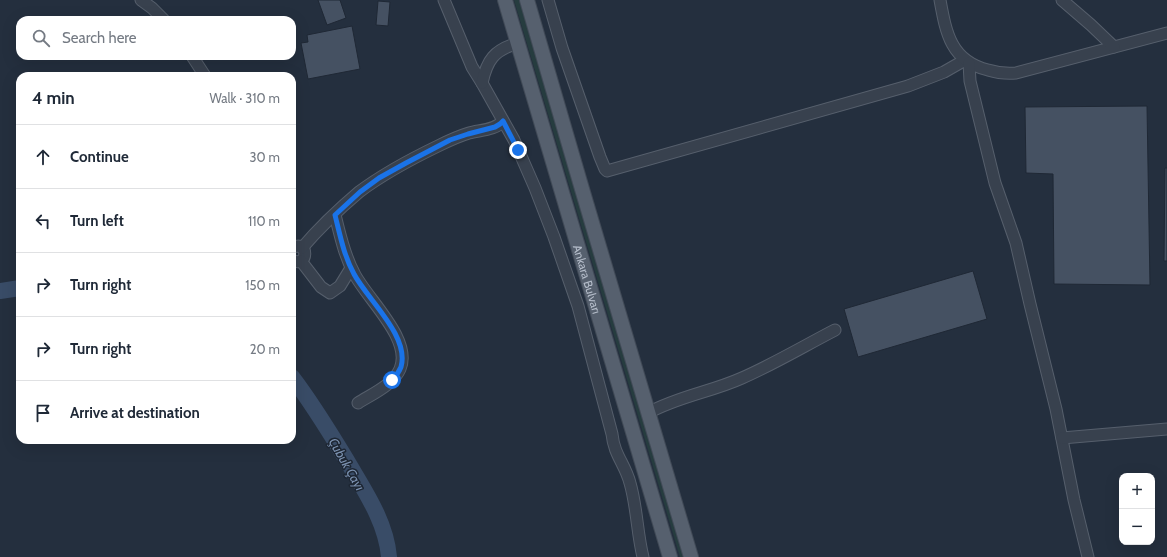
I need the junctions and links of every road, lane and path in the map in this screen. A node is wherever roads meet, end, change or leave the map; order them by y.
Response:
1 (141, 0) edge
2 (444, 0) edge
3 (505, 0) edge
4 (527, 0) edge
5 (548, 0) edge
6 (940, 0) edge
7 (1062, 0) edge
8 (160, 16) edge
9 (1167, 33) edge
10 (518, 43) junction
11 (1114, 47) junction
12 (195, 60) edge
13 (967, 62) junction
14 (202, 72) edge
15 (482, 84) junction
16 (503, 121) junction
17 (335, 215) junction
18 (297, 248) edge
19 (296, 261) edge
20 (351, 268) junction
21 (835, 330) dead end
22 (358, 403) dead end
23 (648, 414) junction
24 (1167, 429) edge
25 (1062, 438) junction
26 (643, 557) edge
27 (670, 557) edge
28 (691, 557) edge
29 (1088, 557) edge

1 - 8 street
2 - 15 street
3 - 10 main road, Ankara Bulvarı
4 - 23 main road, Ankara Bulvarı
5 - 13 street
6 - 13 street
7 - 11 street
9 - 11 street
10 - 15 street
10 - 27 main road, Ankara Bulvarı
11 - 13 street
12 - 14 street
13 - 25 street
15 - 16 street
16 - 17 street
16 - 26 street
17 - 18 street
17 - 20 street
18 - 19 street
19 - 20 street
20 - 22 street
21 - 23 street
23 - 28 main road, Ankara Bulvarı
24 - 25 street
25 - 29 street

